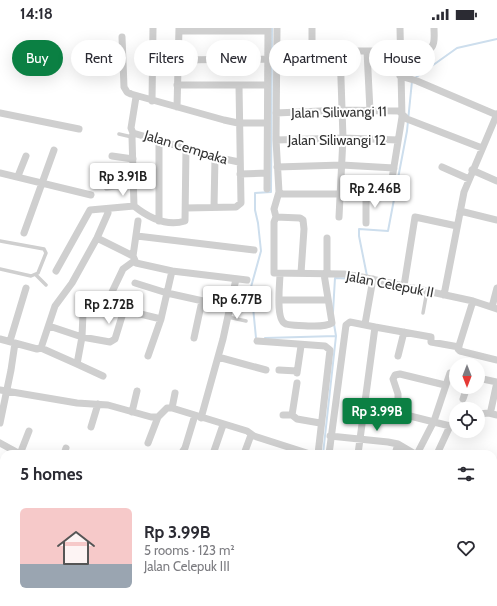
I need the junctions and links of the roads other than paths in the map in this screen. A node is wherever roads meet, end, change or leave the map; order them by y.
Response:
1 (153, 28) edge
2 (277, 28) edge
3 (312, 28) edge
4 (400, 28) edge
5 (434, 28) edge
6 (179, 30) edge
7 (268, 30) edge
8 (122, 37) dead end
9 (179, 40) edge
10 (276, 40) edge
11 (312, 40) edge
12 (400, 40) edge
13 (434, 40) edge
14 (361, 51) edge
15 (367, 51) joint
16 (267, 59) junction
17 (198, 60) edge
18 (178, 76) edge
19 (276, 76) edge
20 (341, 76) edge
21 (404, 77) joint
22 (267, 85) junction
23 (178, 86) junction
24 (239, 86) junction
25 (136, 97) junction
26 (152, 101) junction
27 (177, 107) junction
28 (343, 110) junction
29 (370, 111) junction
30 (402, 112) junction
31 (0, 113) edge
32 (276, 113) junction
33 (497, 114) edge
34 (238, 123) junction
35 (267, 123) junction
36 (79, 129) dead end
37 (119, 134) dead end
38 (132, 135) junction
39 (343, 138) junction
40 (159, 140) junction
41 (276, 140) junction
42 (398, 140) junction
43 (186, 148) junction
44 (482, 148) junction
45 (54, 150) dead end
46 (26, 156) dead end
47 (112, 156) dead end
48 (215, 157) junction
49 (133, 159) junction
50 (239, 162) junction
51 (342, 165) junction
52 (276, 167) junction
53 (394, 168) junction
54 (442, 168) dead end
55 (472, 170) junction
56 (0, 173) edge
57 (267, 173) junction
58 (240, 174) junction
59 (18, 176) junction
60 (469, 179) junction
61 (497, 181) edge
62 (43, 183) junction
63 (134, 184) junction
64 (107, 187) dead end
65 (267, 189) dead end
66 (280, 193) junction
67 (340, 194) junction
68 (91, 195) dead end
69 (366, 195) junction
70 (134, 206) junction
71 (214, 207) junction
72 (186, 208) junction
73 (460, 211) junction
74 (108, 214) dead end
75 (276, 217) junction
76 (339, 217) dead end
77 (497, 220) edge
78 (138, 221) dead end
79 (160, 221) junction
80 (366, 223) dead end
81 (457, 226) junction
82 (24, 233) dead end
83 (137, 236) junction
84 (97, 238) junction
85 (327, 238) dead end
86 (0, 241) edge
87 (254, 250) dead end
88 (133, 258) junction
89 (0, 268) edge
90 (56, 271) dead end
91 (172, 271) junction
92 (301, 273) junction
93 (280, 274) junction
94 (326, 274) junction
95 (36, 275) junction
96 (236, 279) junction
97 (372, 279) junction
98 (247, 280) dead end
99 (135, 283) dead end
100 (46, 285) dead end
101 (404, 286) junction
102 (26, 288) dead end
103 (497, 288) edge
104 (427, 291) junction
105 (112, 292) dead end
106 (167, 293) junction
107 (444, 295) junction
108 (279, 300) junction
109 (327, 300) junction
110 (202, 301) junction
111 (473, 301) junction
112 (230, 307) junction
113 (495, 308) edge
114 (83, 313) dead end
115 (422, 313) dead end
116 (228, 317) junction
117 (161, 319) junction
118 (246, 321) dead end
119 (365, 324) junction
120 (49, 326) junction
121 (375, 327) junction
122 (404, 332) junction
123 (82, 337) junction
124 (194, 338) dead end
125 (0, 339) edge
126 (257, 341) dead end
127 (13, 342) junction
128 (301, 346) junction
129 (459, 347) junction
130 (41, 348) junction
131 (148, 356) dead end
132 (398, 356) dead end
133 (218, 358) junction
134 (497, 360) edge
135 (76, 364) junction
136 (266, 370) dead end
137 (279, 370) dead end
138 (449, 375) edge
139 (104, 376) dead end
140 (485, 379) edge
141 (497, 382) edge
142 (297, 383) dead end
143 (445, 384) junction
144 (3, 391) edge
145 (137, 391) dead end
146 (175, 393) dead end
147 (465, 394) edge
148 (463, 399) dead end
149 (98, 404) junction
150 (172, 408) junction
151 (132, 412) junction
152 (494, 412) edge
153 (283, 415) dead end
154 (292, 415) junction
155 (198, 416) junction
156 (158, 417) junction
157 (434, 421) junction
158 (0, 423) edge
159 (320, 424) junction
160 (224, 425) junction
161 (449, 426) edge
162 (91, 427) dead end
163 (449, 428) edge
164 (28, 431) dead end
165 (251, 435) junction
166 (330, 436) junction
167 (359, 440) junction
168 (0, 443) edge
169 (148, 443) dead end
170 (398, 444) junction
171 (13, 450) edge
172 (21, 450) edge
173 (184, 450) edge
174 (214, 450) edge
175 (245, 450) edge
176 (298, 450) edge
177 (318, 450) edge
178 (329, 450) edge
179 (358, 450) edge
180 (396, 450) edge
181 (409, 450) edge
182 (418, 450) edge
183 (439, 450) edge
184 (286, 606) edge
185 (296, 606) edge

1 - 26 street
2 - 10 street
3 - 11 street
4 - 12 street
5 - 13 street
6 - 7 street
6 - 9 street
7 - 16 street
8 - 25 street
14 - 15 street
15 - 29 street
16 - 17 street
16 - 22 street
18 - 23 street
19 - 32 street
20 - 28 street
21 - 30 street
21 - 33 street
22 - 24 street
22 - 35 street
23 - 24 street
23 - 27 street
24 - 34 street
25 - 26 street
25 - 38 street
26 - 27 street
27 - 34 street
28 - 29 street, Jalan Siliwangi 11
28 - 32 street, Jalan Siliwangi 11
28 - 39 street
29 - 30 street, Jalan Siliwangi 11
30 - 42 street
30 - 44 street
31 - 36 street
32 - 41 street
33 - 44 street
34 - 35 street
34 - 50 street
35 - 57 street
37 - 38 lane
38 - 40 street, Jalan Cempaka
38 - 49 street
39 - 41 street, Jalan Siliwangi 12
39 - 42 street, Jalan Siliwangi 12
39 - 51 street
40 - 43 street, Jalan Cempaka
40 - 79 street
41 - 52 street
42 - 53 street
43 - 48 street, Jalan Cempaka
43 - 72 street
44 - 55 street
45 - 62 street
46 - 59 street
47 - 49 street
48 - 50 street, Jalan Cempaka
48 - 71 street
49 - 63 street
50 - 58 street
51 - 52 street
51 - 53 street
51 - 67 street
52 - 66 street
53 - 69 street
54 - 60 street
55 - 60 street
55 - 61 street
56 - 59 street
57 - 58 street
57 - 65 street
58 - 71 street
59 - 62 street
60 - 73 street
62 - 68 street
62 - 82 street
63 - 64 street
63 - 70 street
66 - 67 street
66 - 75 street
67 - 69 street
67 - 76 street
69 - 80 street
70 - 79 street
70 - 90 street
71 - 72 street
72 - 79 street
73 - 77 street
73 - 81 street
74 - 84 street
75 - 92 street
75 - 93 street
78 - 83 street
81 - 101 street
81 - 107 street
83 - 87 street
83 - 88 street
84 - 88 street
84 - 120 street
85 - 94 street
86 - 95 lane
88 - 91 street
88 - 105 street
89 - 95 lane
91 - 96 street
91 - 106 street
92 - 93 street, Jalan Celepuk II
92 - 94 street, Jalan Celepuk II
93 - 108 street
94 - 97 street, Jalan Celepuk II
94 - 109 street
95 - 100 lane
96 - 98 street
96 - 112 street
97 - 101 street, Jalan Celepuk II
97 - 119 street
99 - 106 street
101 - 104 street, Jalan Celepuk II
102 - 127 street
103 - 113 street
104 - 107 street, Jalan Celepuk II
104 - 115 lane
106 - 110 street
106 - 117 street
107 - 111 street, Jalan Celepuk II
108 - 109 street
108 - 109 street
110 - 112 street
110 - 124 street
111 - 113 street, Jalan Celepuk II
111 - 129 street
112 - 116 street
114 - 123 street
116 - 118 lane
116 - 133 street
117 - 123 street
117 - 131 street
119 - 121 street
119 - 166 street
120 - 123 street
120 - 130 street
121 - 122 street
121 - 167 street
122 - 129 street
122 - 132 street
123 - 135 street
125 - 127 street
126 - 128 street
127 - 130 street
127 - 144 street
128 - 137 street
128 - 159 street
129 - 134 street
130 - 135 street
133 - 136 street
133 - 155 street
135 - 139 street
138 - 143 street
140 - 141 street
141 - 152 street
142 - 154 street
143 - 157 street
143 - 157 street
144 - 149 street
144 - 158 street
145 - 151 street
146 - 150 street
147 - 148 street
149 - 151 street
149 - 162 street
150 - 155 street
150 - 156 street
151 - 156 street
153 - 154 street
154 - 159 street
155 - 160 street
155 - 173 street
156 - 169 street
157 - 161 street
157 - 182 street
159 - 177 street
160 - 165 street
160 - 174 street
163 - 183 street
164 - 172 street
165 - 175 street
165 - 176 street
166 - 167 street
166 - 178 street
167 - 170 street
167 - 179 street
168 - 171 street
170 - 180 street
170 - 181 street
184 - 185 street

